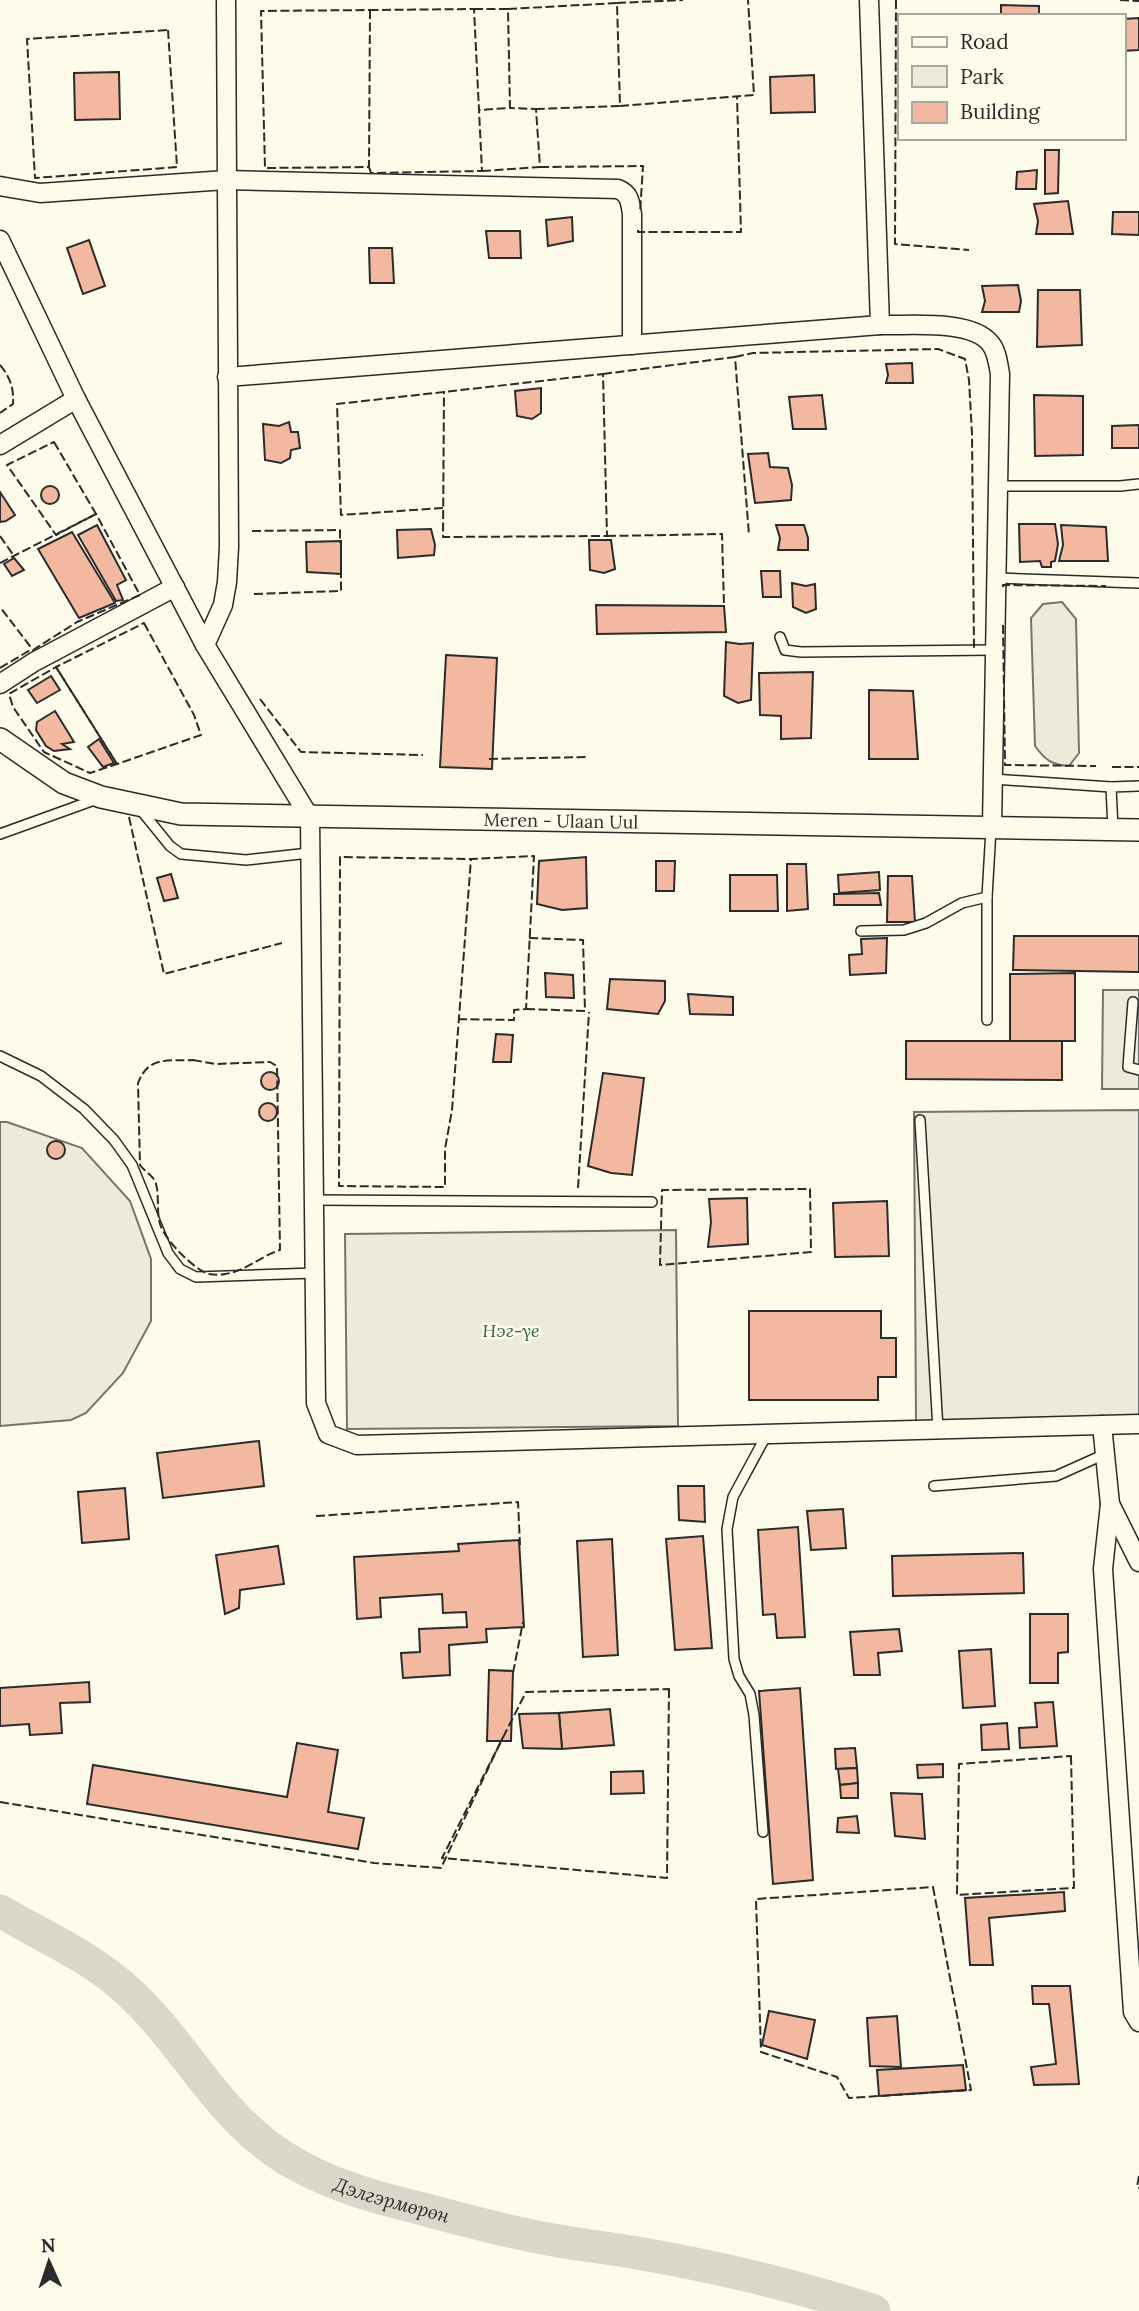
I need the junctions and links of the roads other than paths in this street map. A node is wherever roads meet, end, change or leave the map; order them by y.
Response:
1 (226, 0) edge
2 (869, 0) edge
3 (226, 180) junction
4 (0, 186) edge
5 (0, 240) edge
6 (880, 325) junction
7 (632, 345) junction
8 (228, 377) junction
9 (76, 399) junction
10 (0, 445) edge
11 (1139, 484) edge
12 (998, 486) junction
13 (997, 578) junction
14 (1139, 583) edge
15 (175, 587) junction
16 (780, 638) dead end
17 (205, 645) junction
18 (993, 650) junction
19 (0, 684) edge
20 (0, 739) edge
21 (994, 779) junction
22 (1139, 786) edge
23 (1111, 787) junction
24 (101, 797) junction
25 (137, 805) junction
26 (310, 818) junction
27 (992, 826) junction
28 (1113, 829) junction
29 (1139, 830) edge
30 (0, 834) edge
31 (309, 853) junction
32 (987, 898) junction
33 (861, 931) dead end
34 (1133, 1002) dead end
35 (987, 1020) dead end
36 (0, 1056) edge
37 (1139, 1070) edge
38 (920, 1120) dead end
39 (314, 1200) junction
40 (652, 1202) dead end
41 (315, 1273) junction
42 (1139, 1424) edge
43 (1102, 1425) junction
44 (938, 1430) junction
45 (766, 1434) junction
46 (1105, 1454) junction
47 (934, 1486) dead end
48 (1110, 1504) junction
49 (1139, 1562) edge
50 (763, 1832) dead end
51 (1139, 2022) edge

1 - 3 street
2 - 6 street
3 - 4 street
3 - 7 street
3 - 8 street
5 - 9 street
6 - 7 street
6 - 12 street
7 - 8 street
8 - 17 street
9 - 10 street
9 - 15 street
11 - 12 lane
12 - 13 street
13 - 14 lane
13 - 18 street
15 - 17 street
15 - 19 street
16 - 18 lane
17 - 26 street
18 - 21 street
20 - 24 street, Meren - Ulaan Uul
21 - 23 lane
21 - 27 street
22 - 23 lane
23 - 28 lane
24 - 25 street, Meren - Ulaan Uul
24 - 30 lane
25 - 26 street, Meren - Ulaan Uul
25 - 31 lane
26 - 27 street, Meren - Ulaan Uul
26 - 31 street
27 - 28 street, Meren - Ulaan Uul
27 - 32 lane
28 - 29 street, Meren - Ulaan Uul
31 - 39 street
32 - 33 lane
32 - 35 lane
34 - 37 lane
36 - 41 lane
38 - 44 lane
39 - 40 lane
39 - 41 street
41 - 45 street
42 - 43 street
43 - 44 street
43 - 46 street
44 - 45 street
45 - 50 lane
46 - 47 lane
46 - 48 street
48 - 49 street
48 - 51 street

